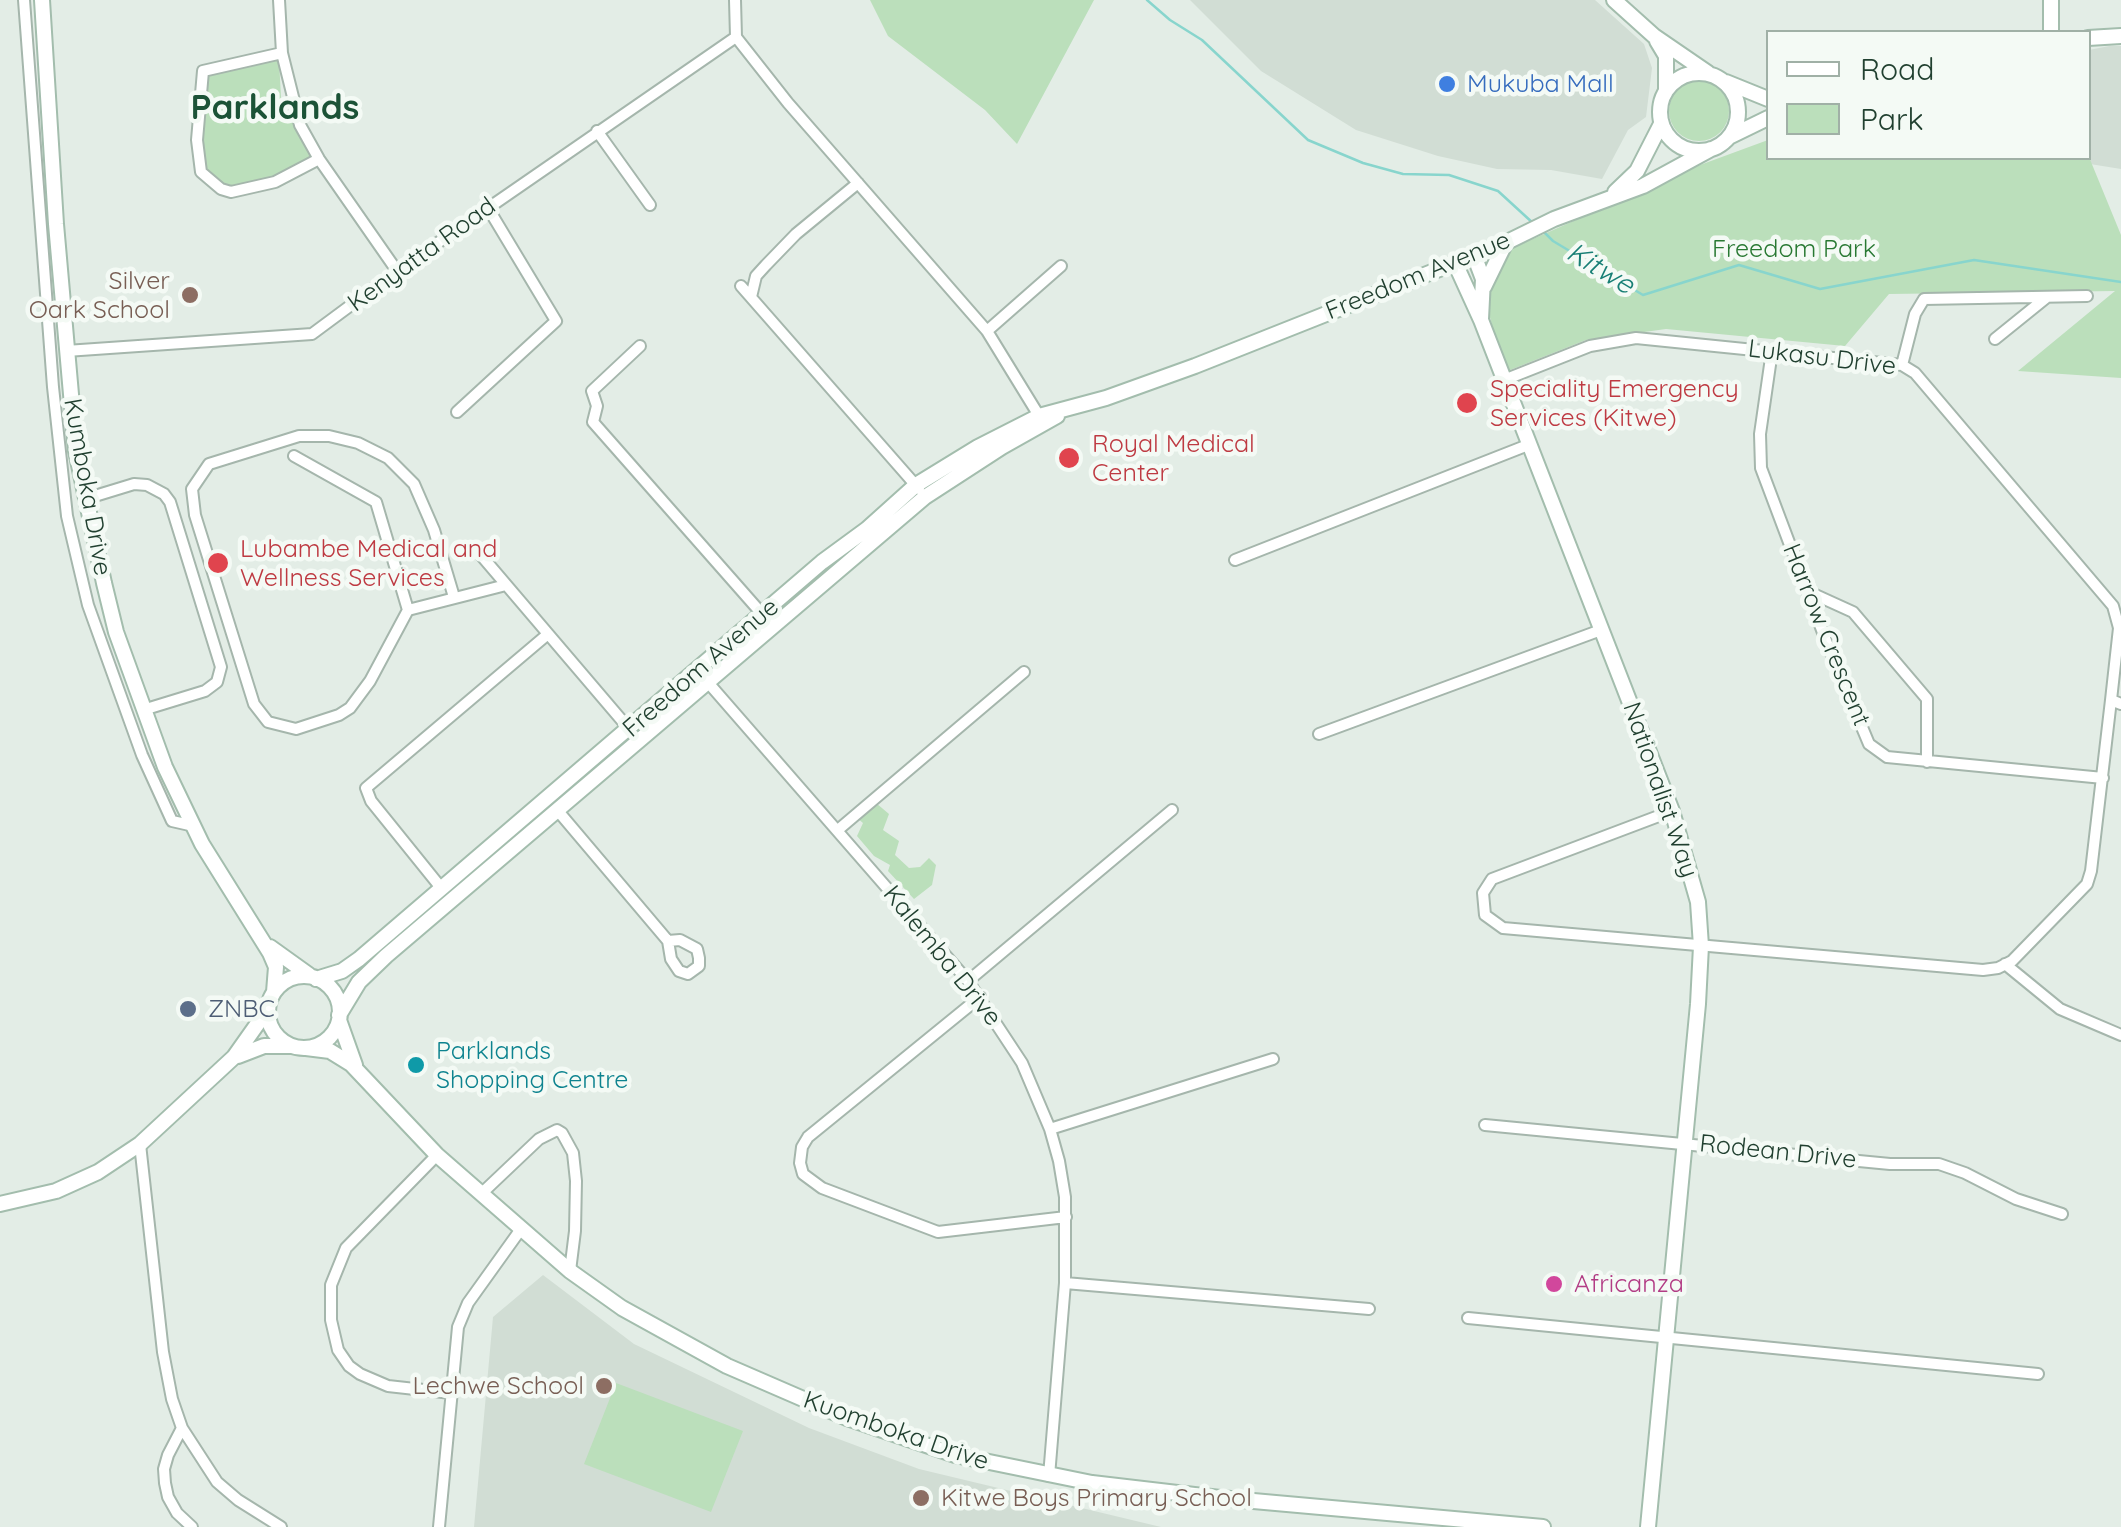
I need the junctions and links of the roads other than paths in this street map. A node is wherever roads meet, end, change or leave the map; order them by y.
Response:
1 (24, 0) edge
2 (42, 0) edge
3 (279, 0) edge
4 (735, 0) edge
5 (1614, 0) edge
6 (2050, 0) edge
7 (26, 28) junction
8 (44, 28) junction
9 (2051, 30) edge
10 (736, 36) junction
11 (1654, 36) junction
12 (2121, 36) edge
13 (2091, 38) edge
14 (282, 53) junction
15 (1716, 78) junction
16 (1666, 90) junction
17 (1766, 98) edge
18 (1766, 119) edge
19 (1662, 124) junction
20 (597, 131) junction
21 (1728, 138) junction
22 (1711, 149) junction
23 (319, 159) junction
24 (858, 183) junction
25 (1603, 202) junction
26 (650, 205) dead end
27 (488, 208) junction
28 (1506, 243) junction
29 (1474, 255) junction
30 (1455, 264) junction
31 (1061, 266) dead end
32 (398, 271) junction
33 (741, 286) dead end
34 (1483, 290) junction
35 (2048, 296) junction
36 (2087, 296) dead end
37 (751, 297) junction
38 (1481, 320) junction
39 (987, 332) junction
40 (1995, 339) dead end
41 (640, 346) dead end
42 (66, 351) junction
43 (1772, 351) junction
44 (1902, 365) junction
45 (1504, 380) junction
46 (456, 412) dead end
47 (1042, 420) junction
48 (1528, 445) junction
49 (59, 451) junction
50 (76, 451) junction
51 (294, 456) dead end
52 (921, 491) junction
53 (85, 499) junction
54 (480, 554) dead end
55 (1235, 560) dead end
56 (506, 585) junction
57 (1808, 592) junction
58 (454, 597) junction
59 (408, 610) junction
60 (763, 615) junction
61 (1601, 630) junction
62 (548, 634) junction
63 (1024, 672) dead end
64 (703, 676) junction
65 (2116, 702) edge
66 (143, 710) junction
67 (630, 730) junction
68 (1319, 734) dead end
69 (158, 748) junction
70 (142, 755) junction
71 (1926, 762) junction
72 (2103, 778) junction
73 (1172, 810) dead end
74 (1672, 810) junction
75 (558, 811) junction
76 (194, 826) junction
77 (839, 829) junction
78 (508, 834) junction
79 (475, 880) junction
80 (442, 889) junction
81 (262, 940) junction
82 (668, 941) dead end
83 (1700, 946) junction
84 (2005, 964) junction
85 (363, 966) junction
86 (314, 978) junction
87 (968, 981) junction
88 (274, 992) junction
89 (980, 997) junction
90 (268, 1009) junction
91 (339, 1018) junction
92 (2121, 1034) edge
93 (301, 1047) junction
94 (234, 1057) junction
95 (1272, 1059) dead end
96 (358, 1070) junction
97 (1486, 1125) dead end
98 (1050, 1129) junction
99 (1686, 1142) junction
100 (140, 1144) junction
101 (437, 1155) junction
102 (481, 1194) junction
103 (0, 1204) edge
104 (2062, 1214) dead end
105 (1066, 1217) junction
106 (521, 1230) junction
107 (570, 1270) junction
108 (1065, 1283) junction
109 (1369, 1310) dead end
110 (1468, 1318) dead end
111 (1668, 1338) junction
112 (2038, 1374) dead end
113 (451, 1394) junction
114 (182, 1428) junction
115 (1049, 1476) junction
116 (1485, 1525) edge
117 (192, 1527) edge
118 (281, 1527) edge
119 (439, 1527) edge
120 (1544, 1527) edge
121 (1648, 1527) edge

1 - 7 street
2 - 8 main road, Kumboka Drive
3 - 14 street
4 - 10 street
5 - 11 main road
6 - 9 main road
7 - 8 street
7 - 49 street
8 - 42 main road, Kumboka Drive
10 - 20 street, Kenyatta Road
10 - 24 street
11 - 15 main road
11 - 16 main road
12 - 13 main road
14 - 23 street
14 - 23 street
15 - 16 main road
15 - 17 main road
15 - 21 main road
16 - 19 main road
18 - 21 main road
19 - 22 main road
19 - 25 main road, Freedom Avenue
20 - 26 street
20 - 27 street, Kenyatta Road
21 - 22 main road
22 - 25 main road, Freedom Avenue
23 - 32 street
24 - 37 street
24 - 39 street
25 - 28 main road, Freedom Avenue
27 - 32 street, Kenyatta Road
27 - 46 street
28 - 29 main road, Freedom Avenue
28 - 34 main road
29 - 30 main road, Freedom Avenue
29 - 34 main road
30 - 38 main road, Nationalist Way
30 - 47 main road, Freedom Avenue
31 - 39 street
32 - 42 street, Kenyatta Road
33 - 37 street
34 - 38 main road
35 - 36 street
35 - 40 street
35 - 44 street
37 - 52 street
38 - 45 main road, Nationalist Way
39 - 47 street
41 - 60 street
42 - 50 main road, Kumboka Drive
43 - 44 street, Lukasu Drive
43 - 45 street, Lukasu Drive
43 - 57 street, Harrow Crescent
44 - 65 street, Lukasu Drive
45 - 48 main road, Nationalist Way
47 - 52 main road, Freedom Avenue
48 - 55 street
48 - 61 main road, Nationalist Way
49 - 50 street
49 - 70 street
50 - 53 main road, Kumboka Drive
51 - 59 street
52 - 60 main road, Freedom Avenue
52 - 64 main road, Freedom Avenue
53 - 66 main road, Kumboka Drive
53 - 66 street
54 - 56 street
56 - 58 street
56 - 62 street
57 - 71 street, Harrow Crescent
57 - 71 street
58 - 59 street
58 - 59 street
60 - 64 main road, Freedom Avenue
61 - 68 street
61 - 74 main road, Nationalist Way
62 - 67 street
62 - 80 street
63 - 77 street
64 - 67 main road, Freedom Avenue
64 - 75 main road, Freedom Avenue
64 - 77 street, Kalemba Drive
65 - 72 street, Lukasu Drive
66 - 69 main road, Kumboka Drive
67 - 78 main road, Freedom Avenue
69 - 70 street
69 - 76 main road, Kumboka Drive
70 - 76 street
71 - 72 street, Harrow Crescent
72 - 84 street, Lukasu Drive
73 - 87 street
74 - 83 main road, Nationalist Way
74 - 83 street
75 - 79 main road, Freedom Avenue
75 - 82 street
76 - 81 main road, Kumboka Drive
77 - 87 street, Kalemba Drive
78 - 79 main road
78 - 80 main road, Freedom Avenue
79 - 85 main road, Freedom Avenue
80 - 85 main road, Freedom Avenue
81 - 86 main road, Kumboka Drive
81 - 88 main road, Kumboka Drive
83 - 84 street
83 - 99 main road, Nationalist Way
84 - 92 street
85 - 86 main road
85 - 91 main road
86 - 88 main road
86 - 91 main road
87 - 89 street, Kalemba Drive
88 - 90 main road
89 - 98 street, Kalemba Drive
89 - 105 street
90 - 93 main road
90 - 94 main road
91 - 93 main road
91 - 96 main road
93 - 94 main road
93 - 96 main road
94 - 100 main road
95 - 98 street
96 - 101 main road, Kuomboka Drive
97 - 99 street, Rodean Drive
98 - 105 street, Kalemba Drive
99 - 104 street, Rodean Drive
99 - 111 main road, Nationalist Way
100 - 103 main road
100 - 114 street
101 - 102 main road, Kuomboka Drive
101 - 113 street
102 - 106 main road, Kuomboka Drive
102 - 107 street
105 - 108 street, Kalemba Drive
106 - 107 main road, Kuomboka Drive
106 - 113 street
107 - 115 main road, Kuomboka Drive
108 - 109 street
108 - 115 street, Kalemba Drive
110 - 111 street
111 - 112 street
111 - 121 main road, Nationalist Way
113 - 119 street
114 - 117 street
114 - 118 street
115 - 116 main road, Kuomboka Drive
116 - 120 main road, Kuomboka Drive

